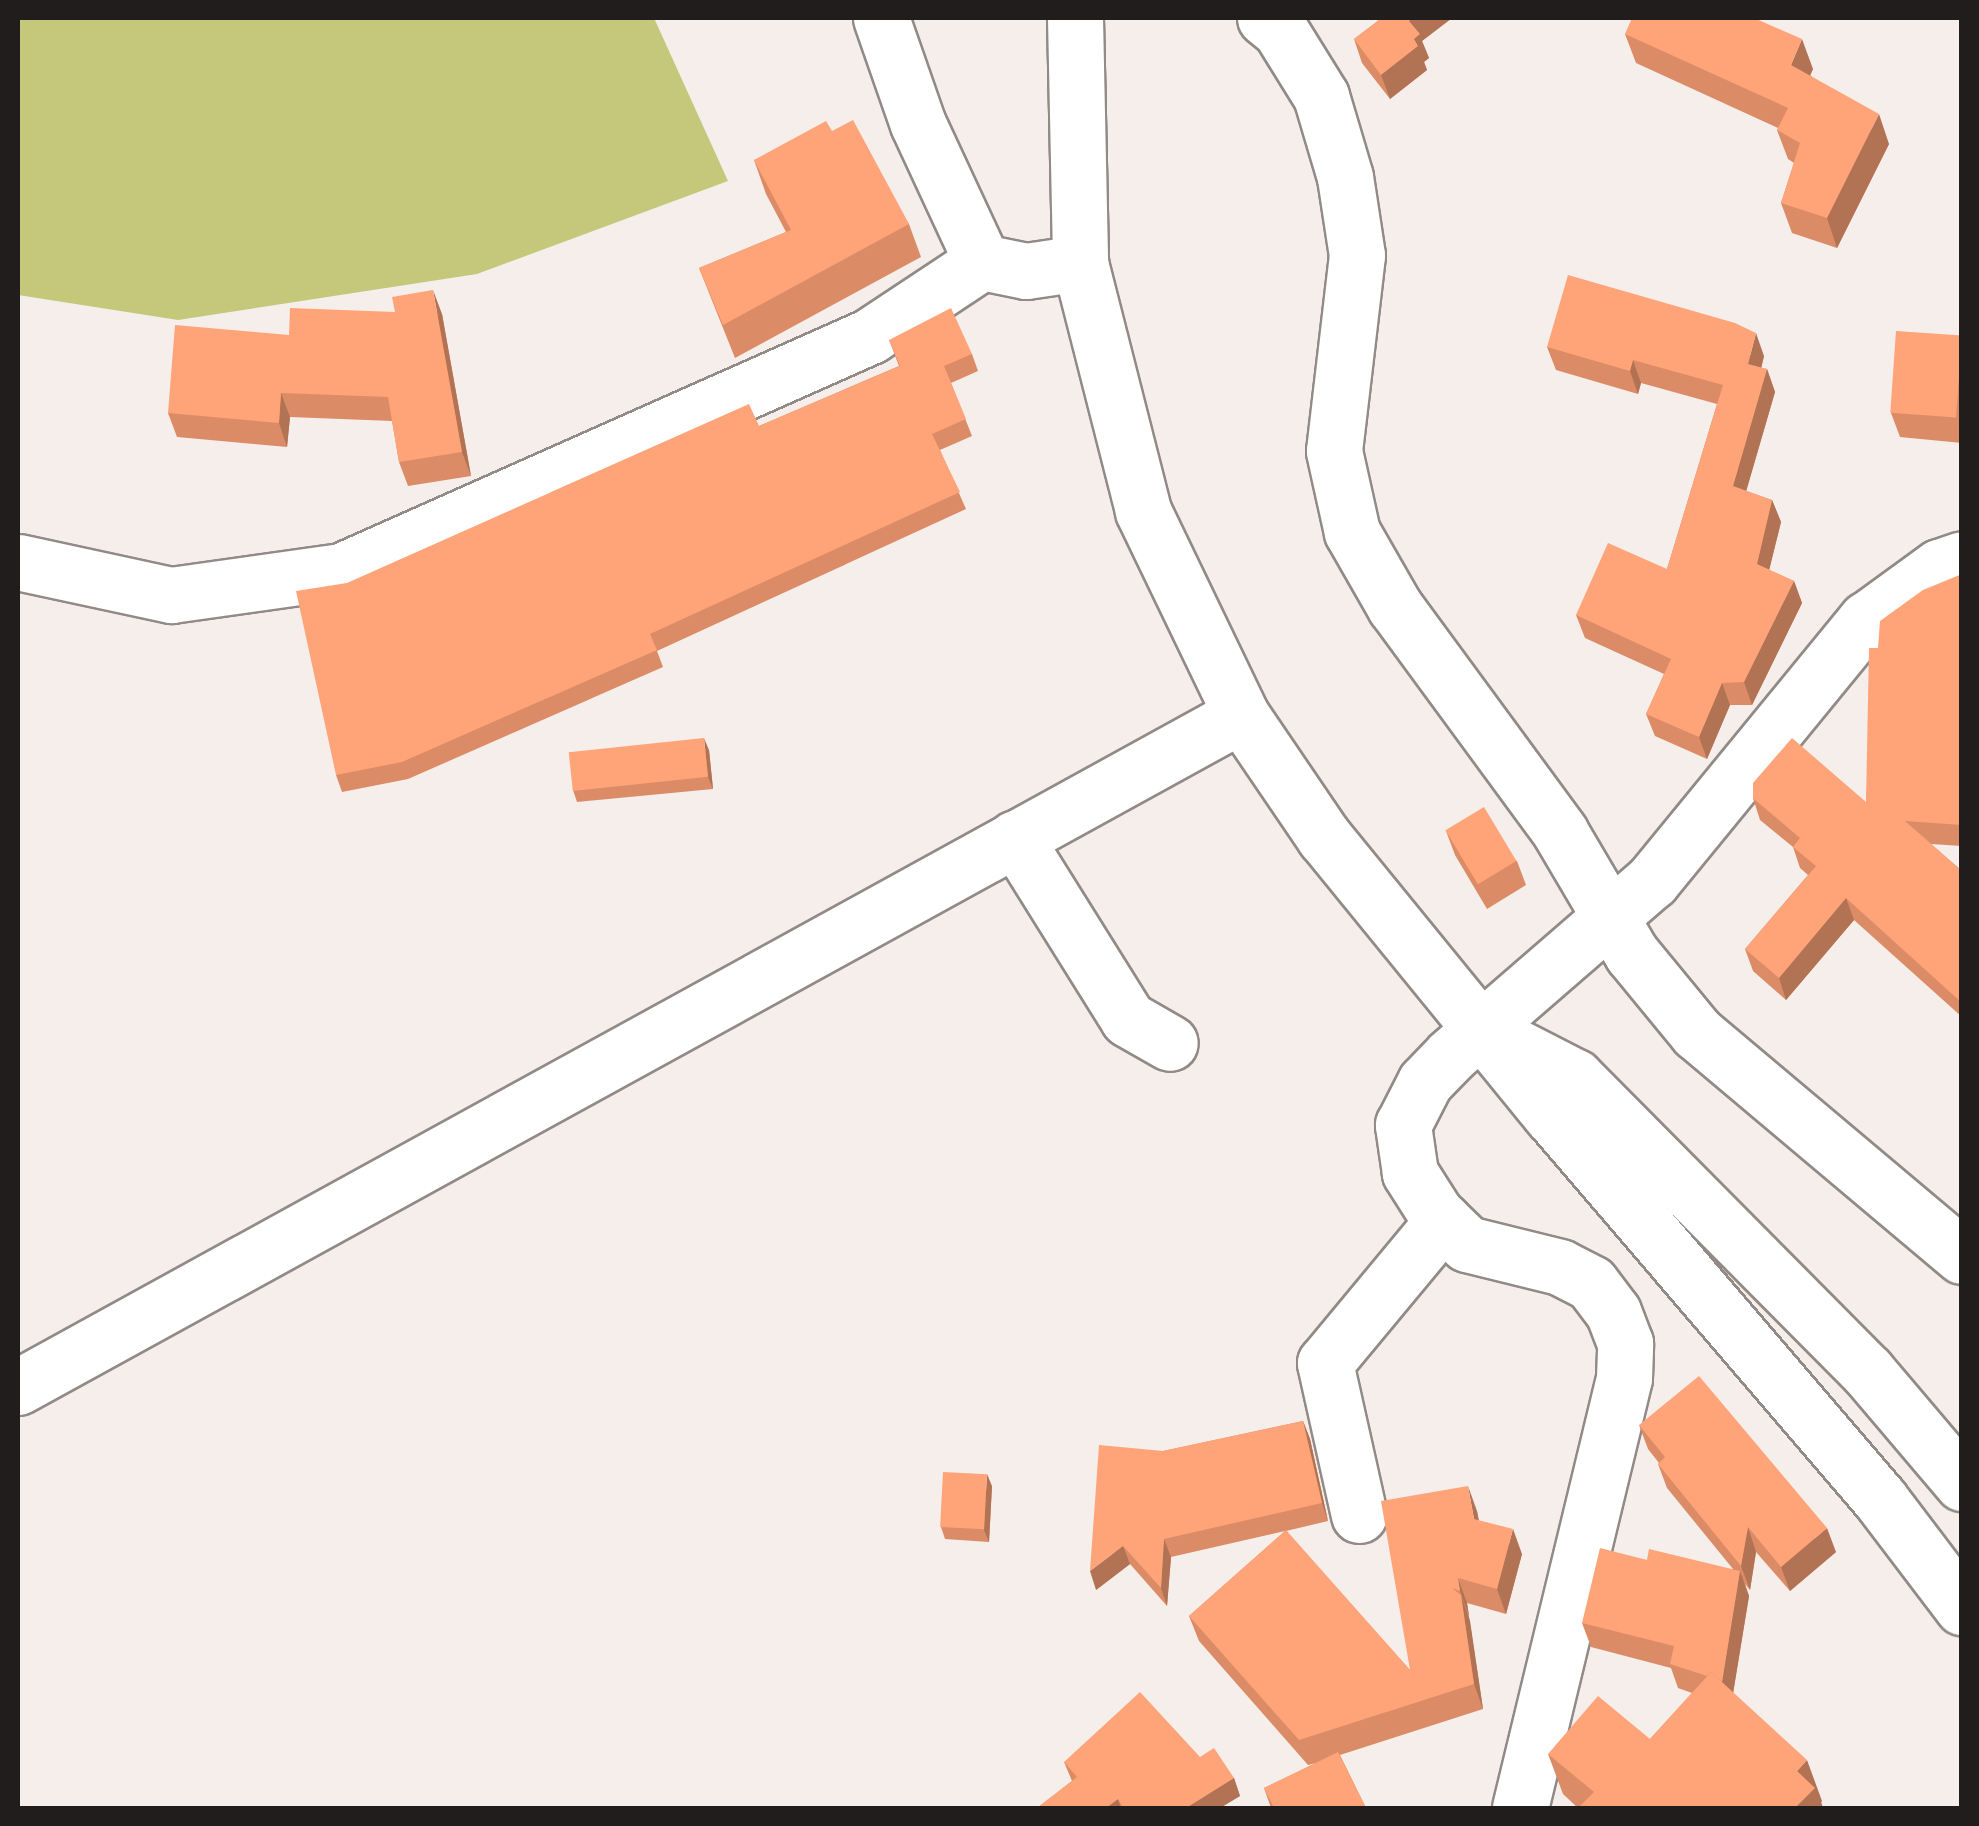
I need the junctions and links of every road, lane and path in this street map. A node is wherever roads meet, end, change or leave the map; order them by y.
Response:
1 (881, 18) edge
2 (1074, 18) edge
3 (1264, 18) edge
4 (982, 262) junction
5 (1080, 263) junction
6 (1962, 559) edge
7 (18, 562) edge
8 (1240, 715) junction
9 (1015, 838) junction
10 (1612, 918) junction
11 (1481, 1028) junction
12 (1170, 1043) dead end
13 (1444, 1221) junction
14 (1962, 1256) edge
15 (18, 1387) edge
16 (1962, 1483) edge
17 (1359, 1515) dead end
18 (1962, 1606) edge
19 (1520, 1808) edge

1 - 4 street
2 - 5 street
3 - 10 street
4 - 5 street
4 - 7 street
5 - 8 street
6 - 10 street
8 - 9 street
8 - 11 street
9 - 12 street
9 - 15 street
10 - 11 street
10 - 14 street
11 - 13 street
11 - 16 street
11 - 18 street
13 - 17 street
13 - 19 street

